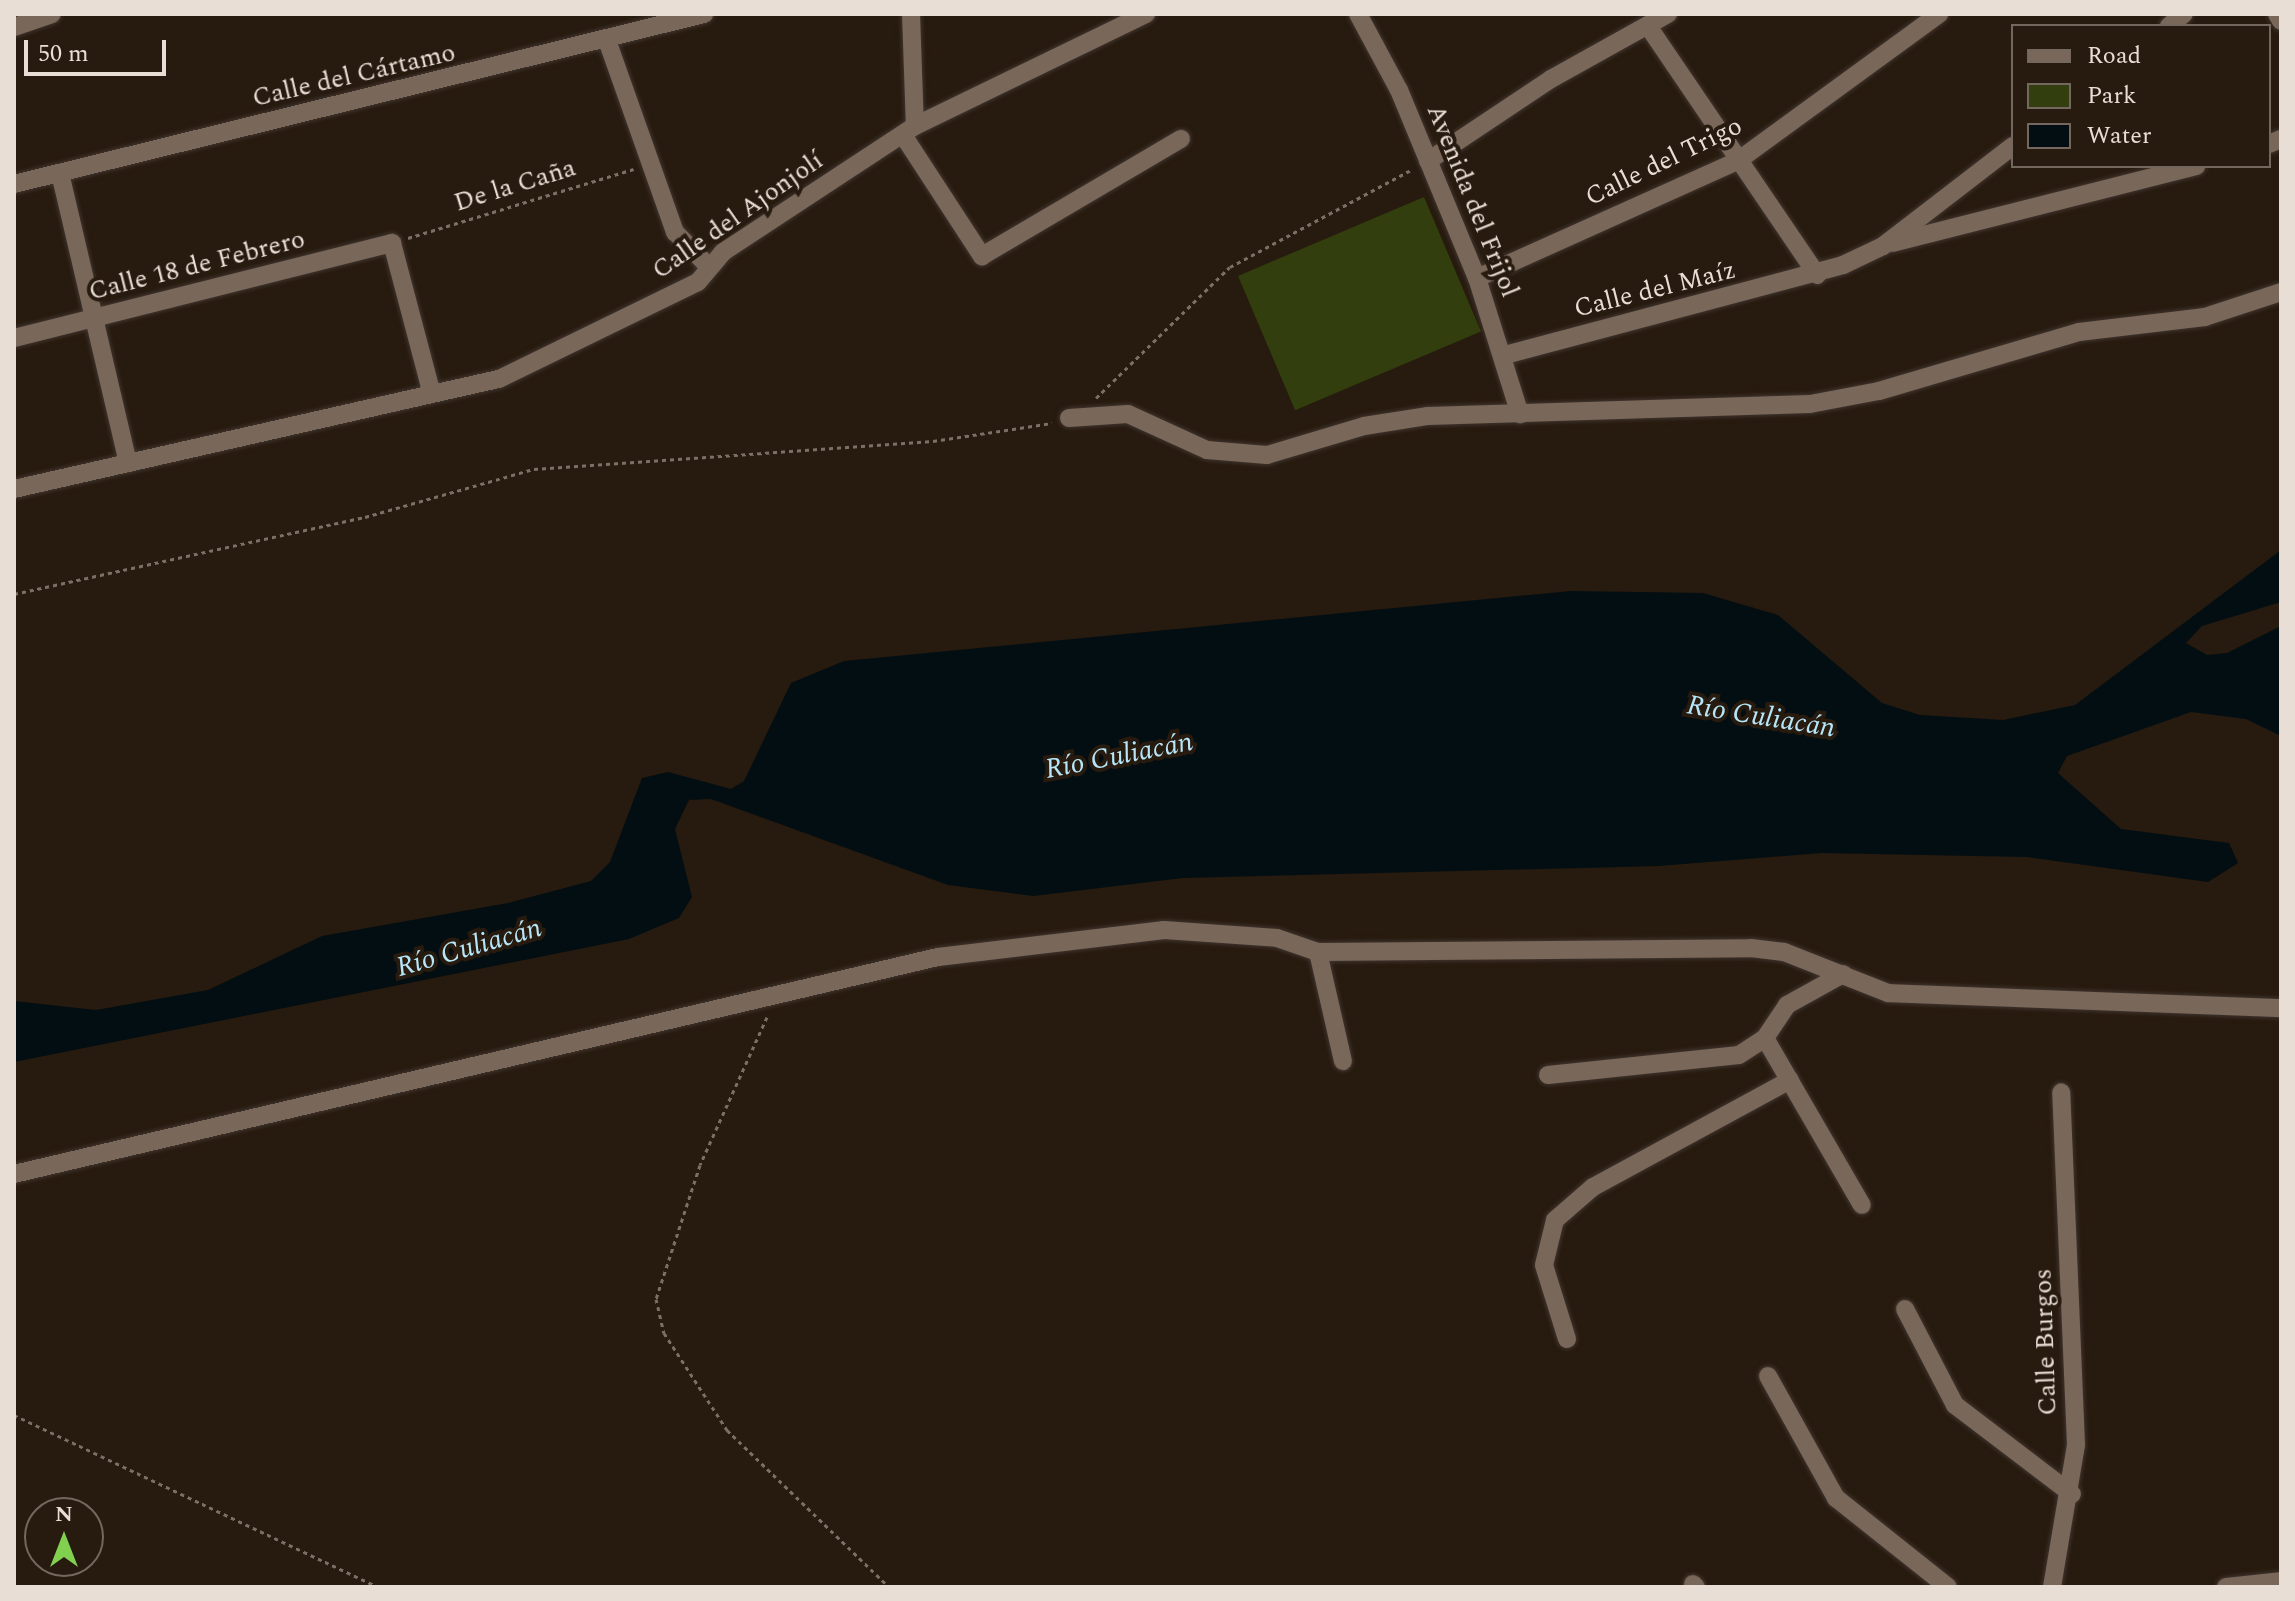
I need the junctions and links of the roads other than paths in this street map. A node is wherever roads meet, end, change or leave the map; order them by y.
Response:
1 (52, 14) edge
2 (704, 14) edge
3 (911, 14) edge
4 (1146, 14) edge
5 (1358, 14) edge
6 (1668, 14) edge
7 (1939, 14) edge
8 (2277, 14) edge
9 (2281, 21) edge
10 (1648, 26) junction
11 (14, 27) edge
12 (608, 43) junction
13 (909, 130) junction
14 (1181, 139) dead end
15 (2011, 148) edge
16 (1739, 160) junction
17 (1428, 161) junction
18 (2188, 168) edge
19 (60, 173) junction
20 (14, 184) edge
21 (1883, 246) junction
22 (709, 267) junction
23 (1817, 275) junction
24 (1477, 278) junction
25 (2281, 292) edge
26 (94, 318) junction
27 (14, 338) edge
28 (1505, 355) junction
29 (431, 391) junction
30 (1520, 414) junction
31 (1069, 418) road end
32 (128, 463) junction
33 (14, 489) edge
34 (1318, 952) junction
35 (1843, 974) junction
36 (2281, 1008) edge
37 (1765, 1038) junction
38 (1343, 1061) dead end
39 (1548, 1075) dead end
40 (1790, 1080) junction
41 (2061, 1092) dead end
42 (14, 1174) edge
43 (1862, 1205) dead end
44 (1905, 1309) dead end
45 (1567, 1339) dead end
46 (1768, 1376) dead end
47 (2072, 1494) junction
48 (2281, 1581) edge
49 (1948, 1587) edge
50 (2052, 1587) edge
51 (2227, 1587) edge

1 - 11 street
2 - 12 street, Calle del Cártamo
3 - 13 street
4 - 13 street, Calle del Ajonjolí
5 - 17 street, Avenida del Frijol
6 - 10 street
7 - 16 street, Calle del Trigo
8 - 9 street
10 - 16 street
10 - 17 street
12 - 19 street, Calle del Cártamo
12 - 22 street
13 - 14 street
13 - 22 street, Calle del Ajonjolí
15 - 21 street
16 - 23 street
16 - 24 street, Calle del Trigo
17 - 24 street, Avenida del Frijol
18 - 21 street
19 - 20 street, Calle del Cártamo
19 - 26 street
21 - 23 street, Calle del Maíz
22 - 29 street, Calle del Ajonjolí
23 - 28 street, Calle del Maíz
24 - 28 street, Avenida del Frijol
25 - 30 street
26 - 27 street, Calle 18 de Febrero
26 - 29 street, Calle 18 de Febrero
26 - 32 street
28 - 30 street, Avenida del Frijol
29 - 32 street, Calle del Ajonjolí
30 - 31 street
32 - 33 street, Calle del Ajonjolí
34 - 35 street
34 - 38 street
34 - 42 street
35 - 36 street
35 - 37 street
37 - 39 street
37 - 40 street
40 - 43 street
40 - 45 street
41 - 47 street, Calle Burgos
44 - 47 street
46 - 49 street
47 - 50 street, Calle Burgos
48 - 51 street

